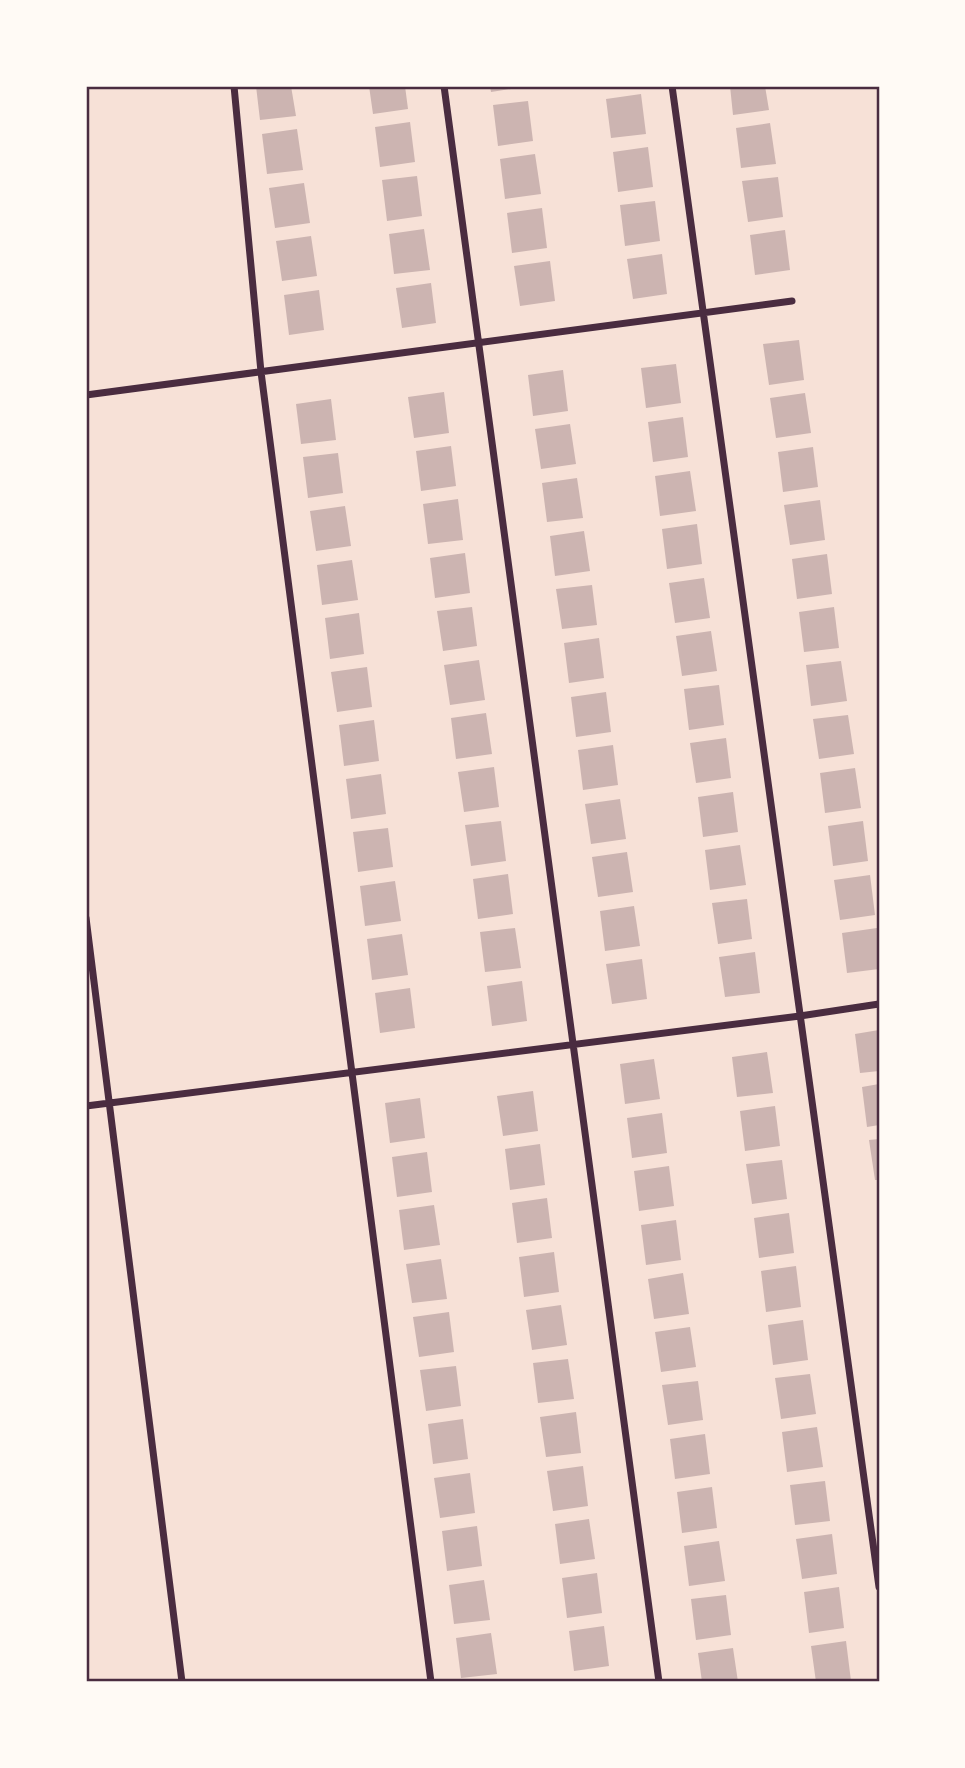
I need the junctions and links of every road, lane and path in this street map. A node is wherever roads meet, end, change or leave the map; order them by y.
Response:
1 (234, 86) edge
2 (444, 86) edge
3 (671, 86) edge
4 (792, 301) dead end
5 (703, 313) junction
6 (478, 343) junction
7 (261, 372) junction
8 (86, 395) edge
9 (86, 918) edge
10 (879, 1004) edge
11 (800, 1016) junction
12 (573, 1045) junction
13 (352, 1073) junction
14 (109, 1103) junction
15 (86, 1106) edge
16 (879, 1587) edge
17 (182, 1682) edge
18 (431, 1682) edge
19 (659, 1682) edge

1 - 7 street
2 - 6 street
3 - 5 street
4 - 5 street
5 - 6 street
5 - 11 street
6 - 7 street
6 - 12 street
7 - 8 street
7 - 13 street
9 - 14 street
10 - 11 street
11 - 12 street
11 - 16 street
12 - 13 street
12 - 19 street
13 - 14 street
13 - 18 street
14 - 15 street
14 - 17 street

